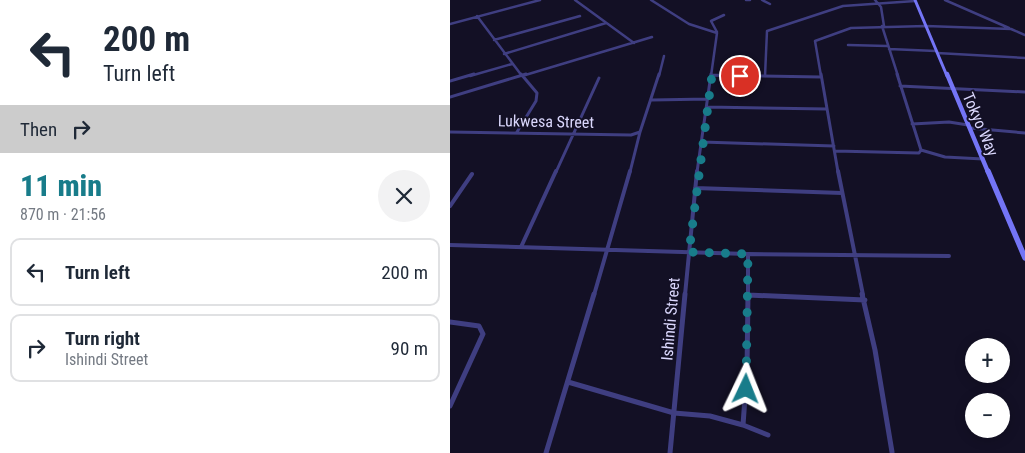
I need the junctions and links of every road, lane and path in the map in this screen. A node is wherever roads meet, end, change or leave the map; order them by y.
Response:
1 (540, 0) edge
2 (575, 0) edge
3 (651, 0) edge
4 (762, 0) edge
5 (875, 0) edge
6 (945, 0) edge
7 (915, 1) edge
8 (770, 4) dead end
9 (877, 4) junction
10 (724, 15) dead end
11 (477, 16) junction
12 (580, 16) dead end
13 (606, 23) junction
14 (450, 24) edge
15 (883, 26) junction
16 (926, 26) junction
17 (1011, 29) junction
18 (717, 32) junction
19 (1025, 35) edge
20 (652, 37) dead end
21 (494, 40) junction
22 (634, 42) junction
23 (848, 45) dead end
24 (888, 47) junction
25 (937, 52) junction
26 (504, 54) junction
27 (664, 56) dead end
28 (1025, 58) edge
29 (512, 64) junction
30 (523, 75) junction
31 (712, 75) junction
32 (765, 76) junction
33 (821, 77) junction
34 (599, 78) dead end
35 (450, 81) edge
36 (900, 86) junction
37 (953, 88) junction
38 (1025, 92) edge
39 (450, 97) edge
40 (708, 98) junction
41 (652, 100) junction
42 (707, 107) junction
43 (827, 109) junction
44 (912, 124) junction
45 (969, 126) junction
46 (450, 132) edge
47 (517, 132) junction
48 (640, 132) junction
49 (1025, 133) edge
50 (573, 134) junction
51 (702, 142) junction
52 (834, 146) junction
53 (920, 150) junction
54 (835, 151) junction
55 (983, 159) junction
56 (472, 174) dead end
57 (696, 188) junction
58 (842, 193) junction
59 (450, 206) edge
60 (450, 245) edge
61 (521, 247) junction
62 (606, 250) junction
63 (689, 252) junction
64 (853, 253) junction
65 (748, 254) junction
66 (949, 256) dead end
67 (1025, 258) edge
68 (748, 295) junction
69 (865, 300) junction
70 (450, 322) edge
71 (568, 382) junction
72 (450, 406) edge
73 (674, 413) junction
74 (743, 425) junction
75 (768, 435) dead end
76 (892, 452) dead end
77 (546, 453) edge
78 (670, 453) edge

1 - 11 street
2 - 13 street
3 - 18 street
4 - 8 street
5 - 9 street
6 - 17 street
7 - 9 street
7 - 16 street, Tokyo Way
9 - 15 street
9 - 32 street
10 - 18 street, Ishindi Street
11 - 14 street
11 - 21 street
12 - 21 street
13 - 22 street
13 - 26 street
15 - 16 street
15 - 24 street
15 - 33 street
16 - 17 street
16 - 25 street, Tokyo Way
17 - 19 street
18 - 31 street, Ishindi Street
20 - 22 street
21 - 26 street
22 - 30 street
23 - 24 street
24 - 25 street
24 - 36 street
25 - 28 street
25 - 37 street, Tokyo Way
26 - 29 street
27 - 41 street
29 - 30 street
29 - 35 street
30 - 39 street
30 - 47 street
31 - 32 street
31 - 40 street, Ishindi Street
32 - 33 street
33 - 43 street
34 - 50 street
36 - 37 street
36 - 44 street
37 - 38 street
37 - 45 street, Tokyo Way
40 - 41 street
40 - 42 street, Ishindi Street
41 - 48 street
42 - 43 street
42 - 51 street, Ishindi Street
43 - 52 street
44 - 45 street
44 - 53 street
45 - 49 street
45 - 55 street, Tokyo Way
46 - 47 street, Lukwesa Street
47 - 50 street, Lukwesa Street
48 - 50 street, Lukwesa Street
48 - 62 street
50 - 61 street
51 - 52 street
51 - 57 street, Ishindi Street
52 - 54 street
53 - 54 street
53 - 55 street
54 - 58 street
55 - 67 street, Tokyo Way
56 - 59 street
57 - 58 street
57 - 63 street, Ishindi Street
58 - 64 street
60 - 61 street
61 - 62 street
62 - 63 street
62 - 71 street
63 - 65 street
63 - 73 street, Ishindi Street
64 - 65 street
64 - 66 street
64 - 69 street
65 - 68 street
68 - 69 street
68 - 74 street
69 - 76 street
70 - 72 street
71 - 73 street
71 - 77 street
73 - 74 street
73 - 78 street, Ishindi Street
74 - 75 street

